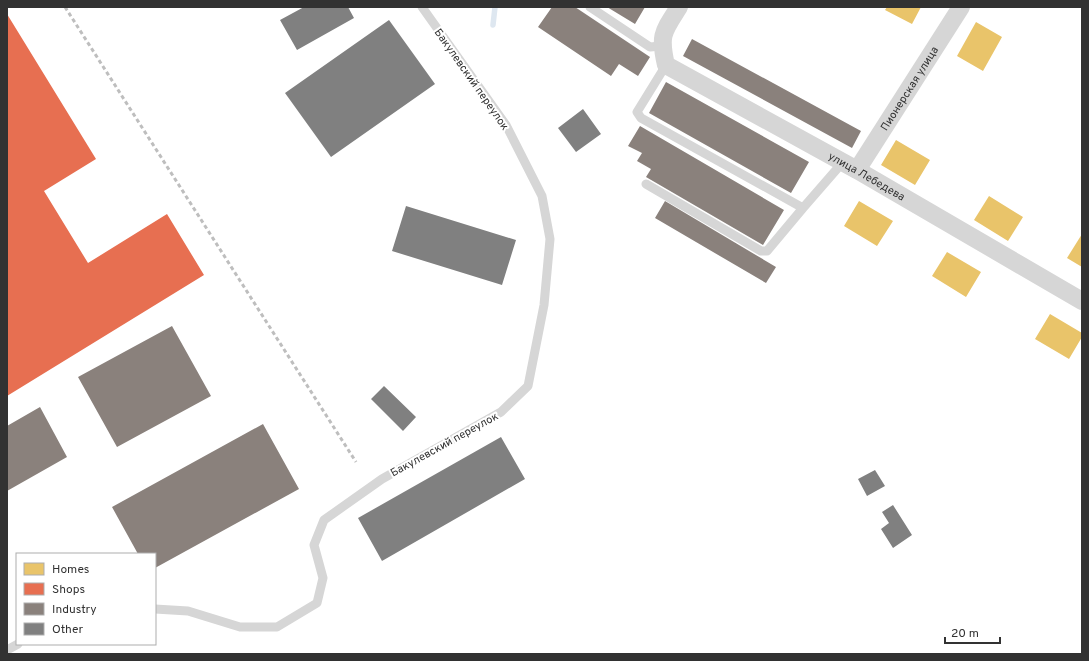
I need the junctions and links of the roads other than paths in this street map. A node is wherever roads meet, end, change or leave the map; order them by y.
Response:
1 (422, 7) edge
2 (590, 7) edge
3 (679, 7) edge
4 (961, 7) edge
5 (661, 46) junction
6 (666, 66) junction
7 (850, 166) junction
8 (646, 184) dead end
9 (803, 208) junction
10 (1082, 301) edge
11 (156, 609) edge
12 (16, 645) edge
13 (7, 650) edge

1 - 11 lane, Бакулевский переулок
2 - 5 lane
3 - 5 street
4 - 7 street, Пионерская улица
5 - 6 street
6 - 7 street, улица Лебедева
6 - 9 lane
7 - 9 lane
7 - 10 street, улица Лебедева
8 - 9 lane
12 - 13 lane

